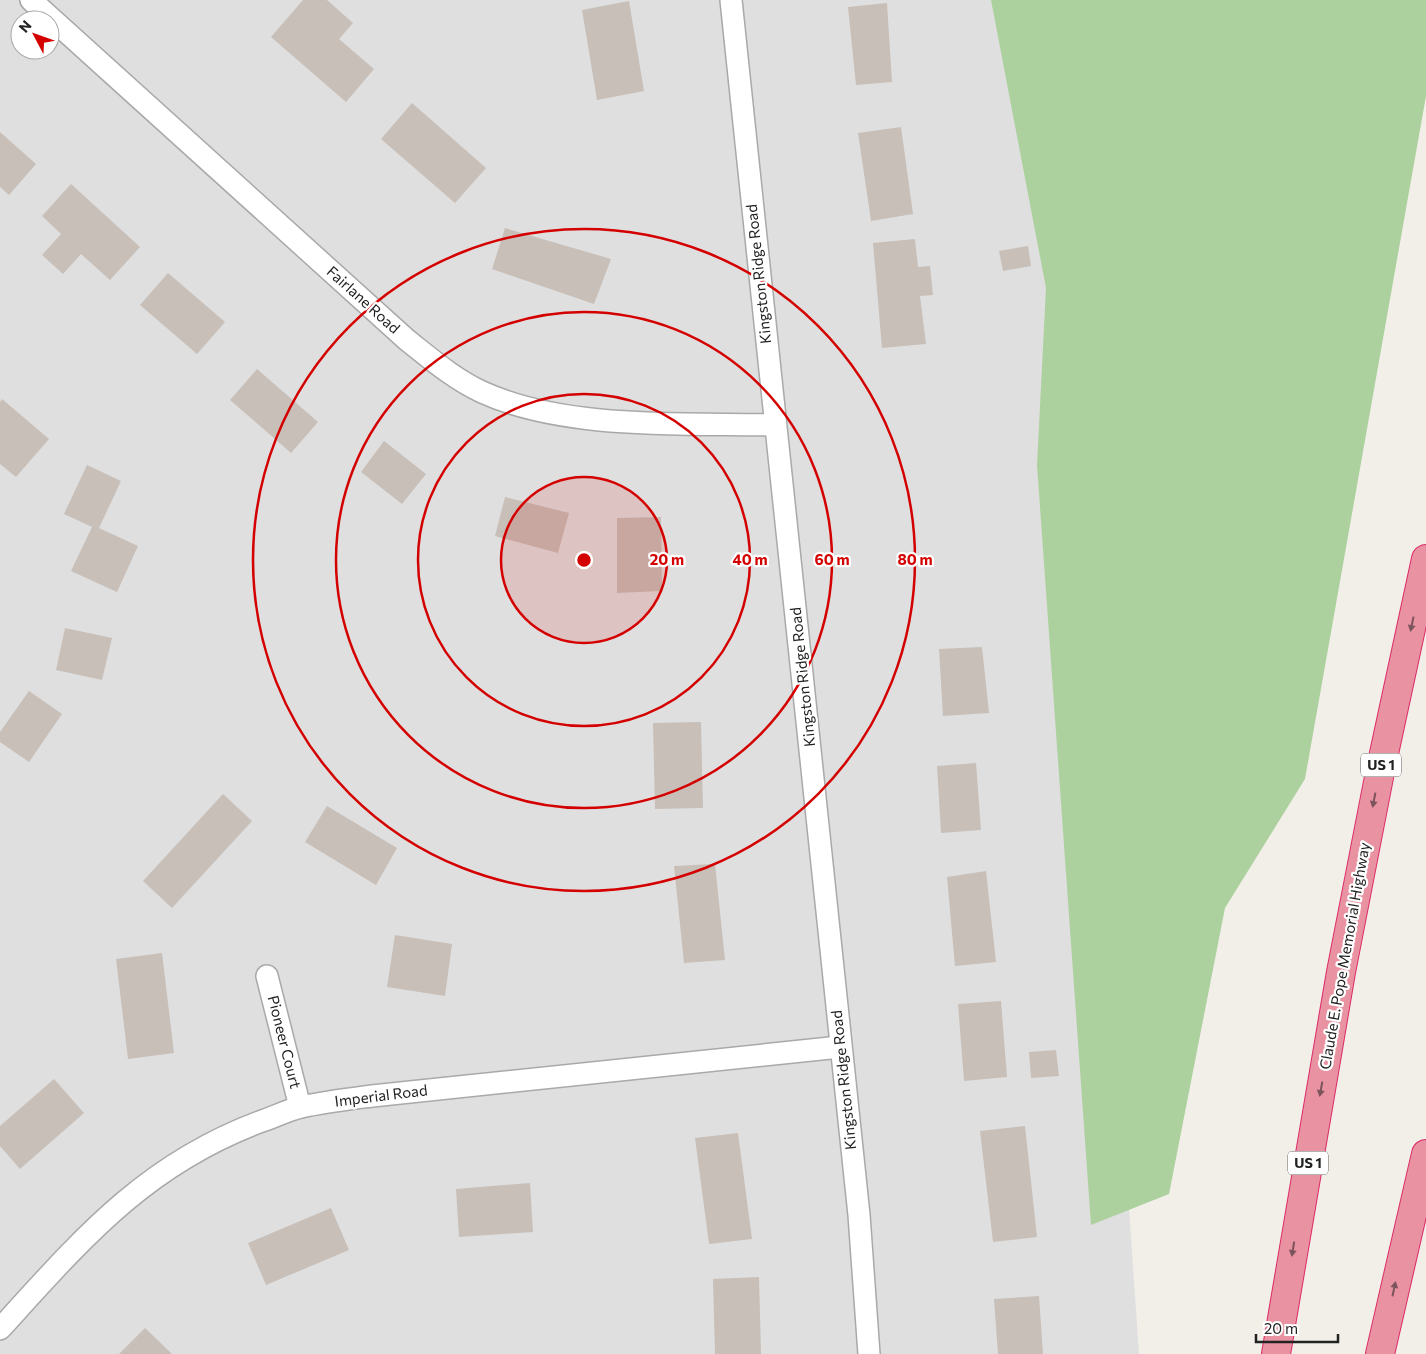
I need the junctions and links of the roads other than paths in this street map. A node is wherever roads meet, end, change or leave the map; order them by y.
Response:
1 (31, 0) edge
2 (731, 0) edge
3 (774, 425) junction
4 (1426, 559) edge
5 (267, 976) dead end
6 (840, 1047) junction
7 (300, 1107) junction
8 (1426, 1154) edge
9 (0, 1329) edge
10 (869, 1354) edge
11 (1276, 1354) edge
12 (1380, 1354) edge

1 - 3 street, Fairlane Road
2 - 3 street, Kingston Ridge Road
3 - 6 street, Kingston Ridge Road
4 -> 11 highway, Claude E. Pope Memorial Highway / US 1
5 - 7 street, Pioneer Court
6 - 7 street, Imperial Road
6 - 10 street, Kingston Ridge Road
7 - 9 street, Imperial Road
12 -> 8 highway

